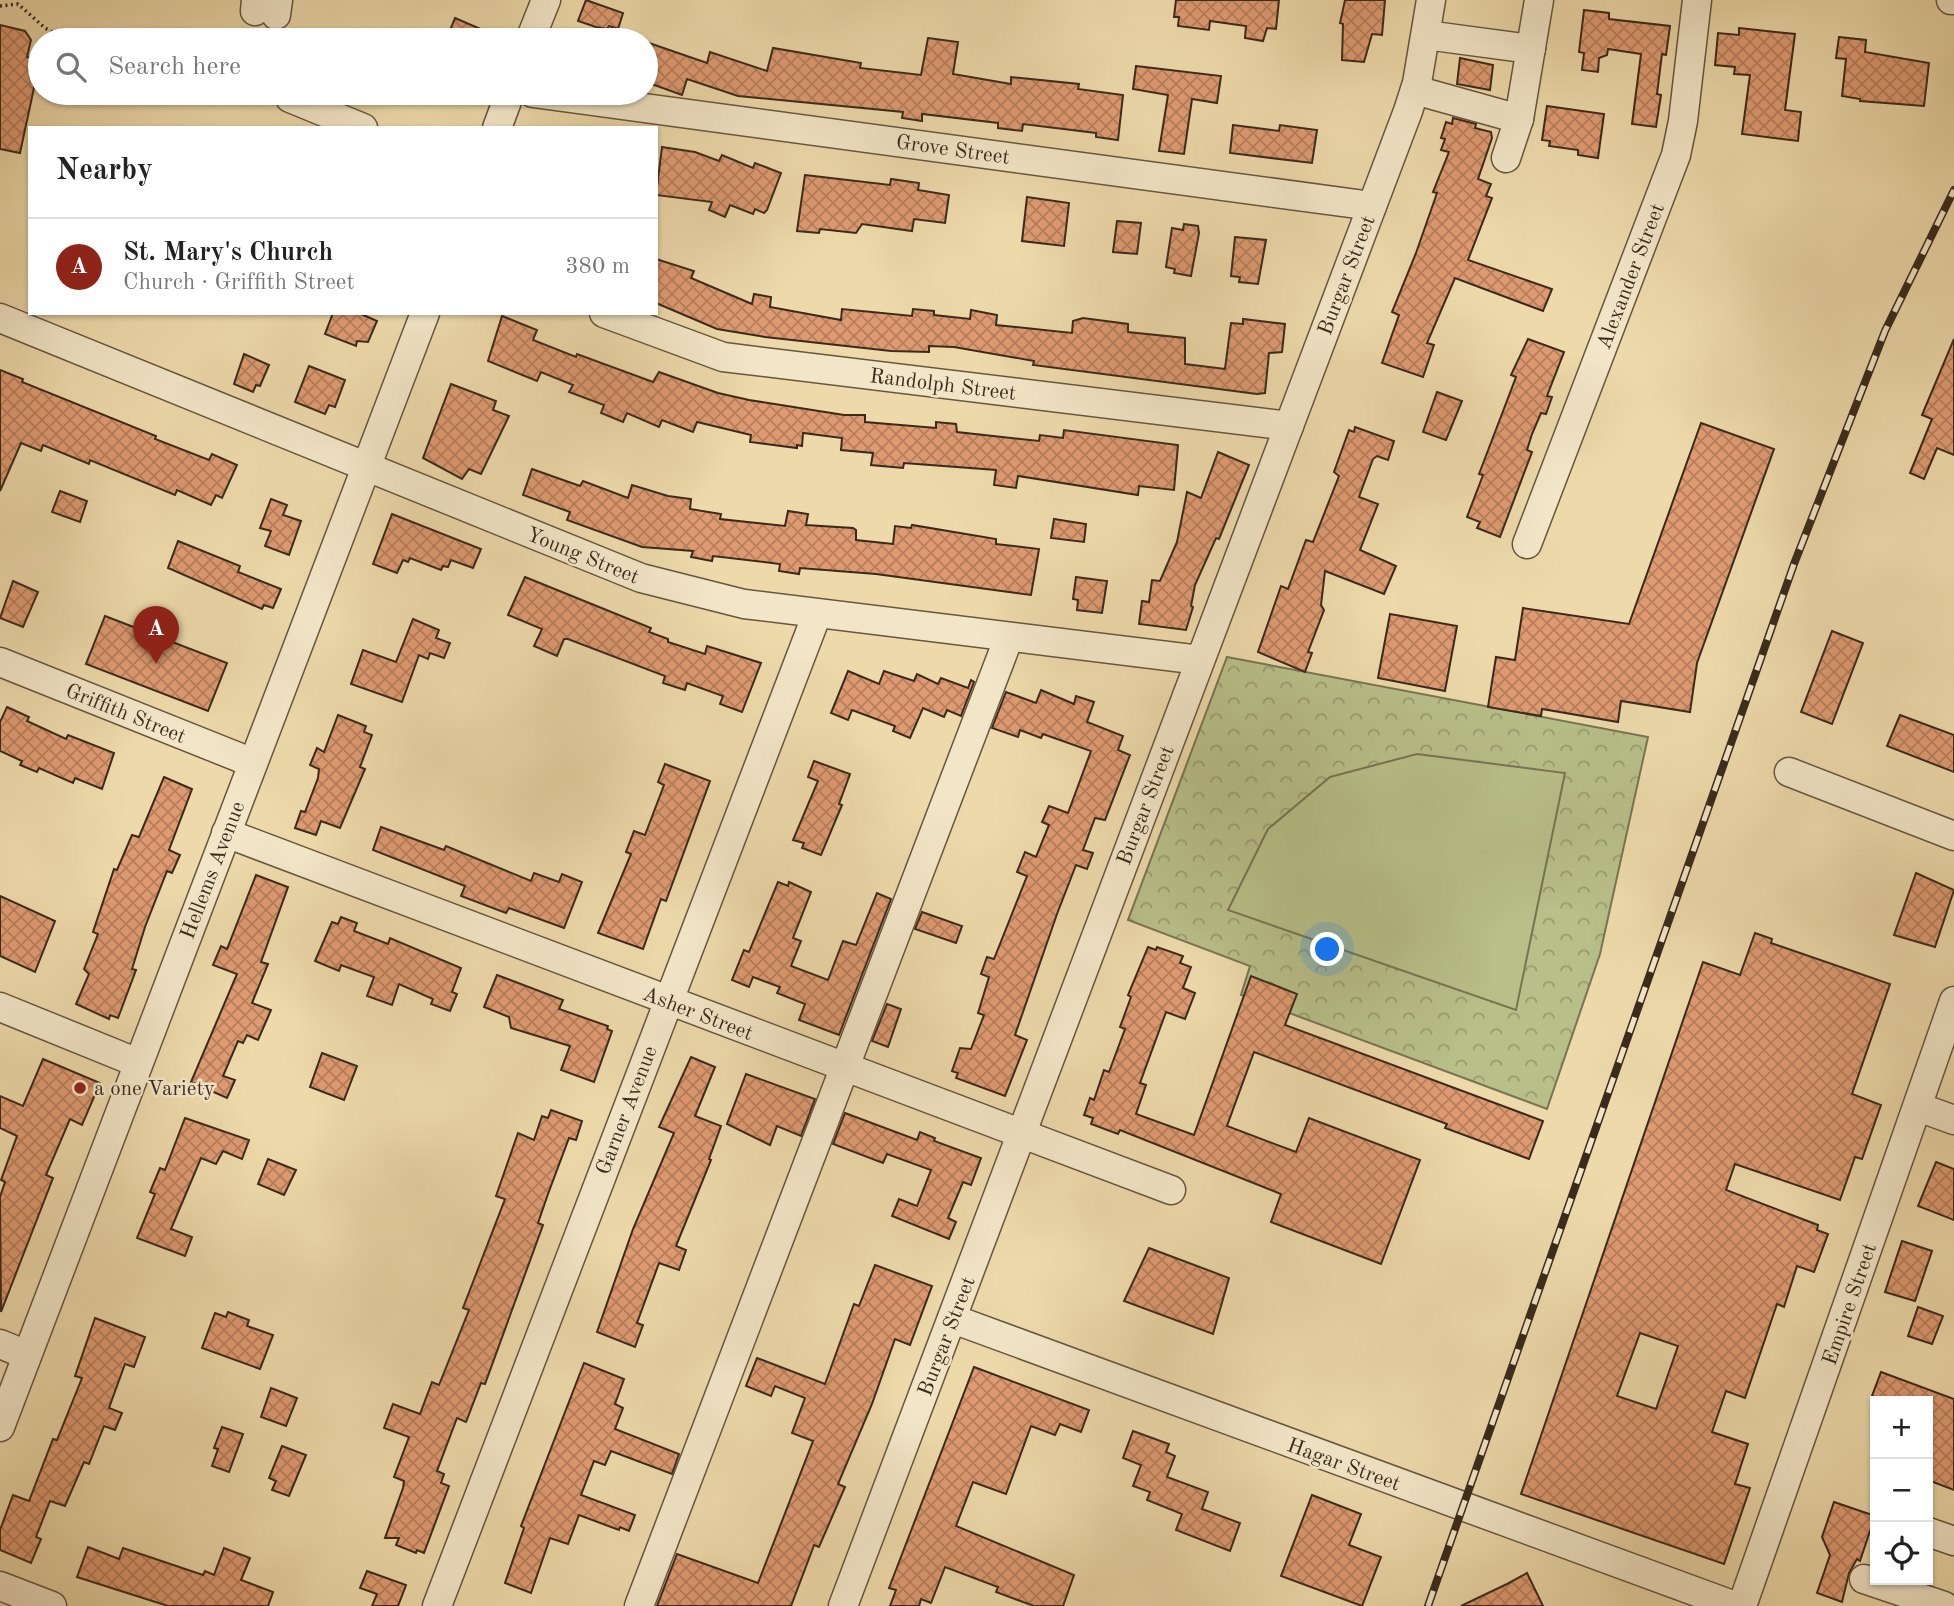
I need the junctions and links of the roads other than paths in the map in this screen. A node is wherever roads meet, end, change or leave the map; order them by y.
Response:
1 (546, 0) edge
2 (1431, 0) edge
3 (1539, 0) edge
4 (1697, 0) edge
5 (535, 28) edge
6 (1426, 35) junction
7 (1531, 49) junction
8 (1415, 90) junction
9 (305, 105) edge
10 (505, 105) edge
11 (622, 105) edge
12 (1519, 119) junction
13 (358, 126) edge
14 (497, 126) edge
15 (1506, 158) dead end
16 (1372, 206) junction
17 (424, 315) edge
18 (609, 315) edge
19 (0, 318) edge
20 (1289, 426) junction
21 (365, 468) junction
22 (1527, 544) dead end
23 (817, 614) junction
24 (1009, 637) junction
25 (1200, 660) junction
26 (0, 662) edge
27 (253, 763) junction
28 (1788, 772) dead end
29 (226, 833) junction
30 (1954, 836) edge
31 (1954, 1001) edge
32 (668, 1002) junction
33 (0, 1007) edge
34 (138, 1063) junction
35 (847, 1069) junction
36 (1918, 1107) junction
37 (1954, 1120) edge
38 (1020, 1134) junction
39 (1171, 1190) dead end
40 (953, 1319) junction
41 (0, 1344) edge
42 (27, 1355) junction
43 (0, 1427) edge
44 (1933, 1534) edge
45 (1954, 1541) edge
46 (1864, 1578) dead end
47 (0, 1586) edge
48 (1954, 1594) edge
49 (1692, 1598) edge
50 (52, 1606) edge
51 (437, 1606) edge
52 (639, 1606) edge
53 (843, 1606) edge
54 (1735, 1606) edge
55 (1742, 1606) edge
56 (1944, 1606) edge
57 (1950, 1606) edge

1 - 5 street
2 - 6 street, Burgar Street
3 - 7 street
4 - 22 street, Alexander Street
6 - 7 street
6 - 8 street, Burgar Street
7 - 12 street
8 - 12 street
8 - 16 street, Burgar Street
9 - 13 street
10 - 14 street
11 - 16 street, Grove Street
12 - 15 street
16 - 20 street, Burgar Street
17 - 21 street, Hellems Avenue
18 - 20 street, Randolph Street
19 - 21 street, Young Street
20 - 25 street, Burgar Street
21 - 23 street, Young Street
21 - 27 street, Hellems Avenue
23 - 24 street, Young Street
23 - 32 street, Garner Avenue
24 - 25 street, Young Street
24 - 35 street
25 - 38 street, Burgar Street
26 - 27 street, Griffith Street
27 - 29 street, Hellems Avenue
28 - 30 street
29 - 32 street, Asher Street
29 - 34 street, Hellems Avenue
31 - 36 street, Empire Street
32 - 35 street, Asher Street
32 - 51 street, Garner Avenue
33 - 34 street
34 - 42 street, Hellems Avenue
35 - 38 street, Asher Street
35 - 52 street
36 - 37 street
36 - 55 street, Empire Street
38 - 39 street, Asher Street
38 - 40 street, Burgar Street
40 - 49 street, Hagar Street
40 - 53 street, Burgar Street
41 - 42 street
42 - 43 street, Hellems Avenue
44 - 45 street
46 - 56 street
47 - 50 street
48 - 57 street
49 - 54 street, Hagar Street

